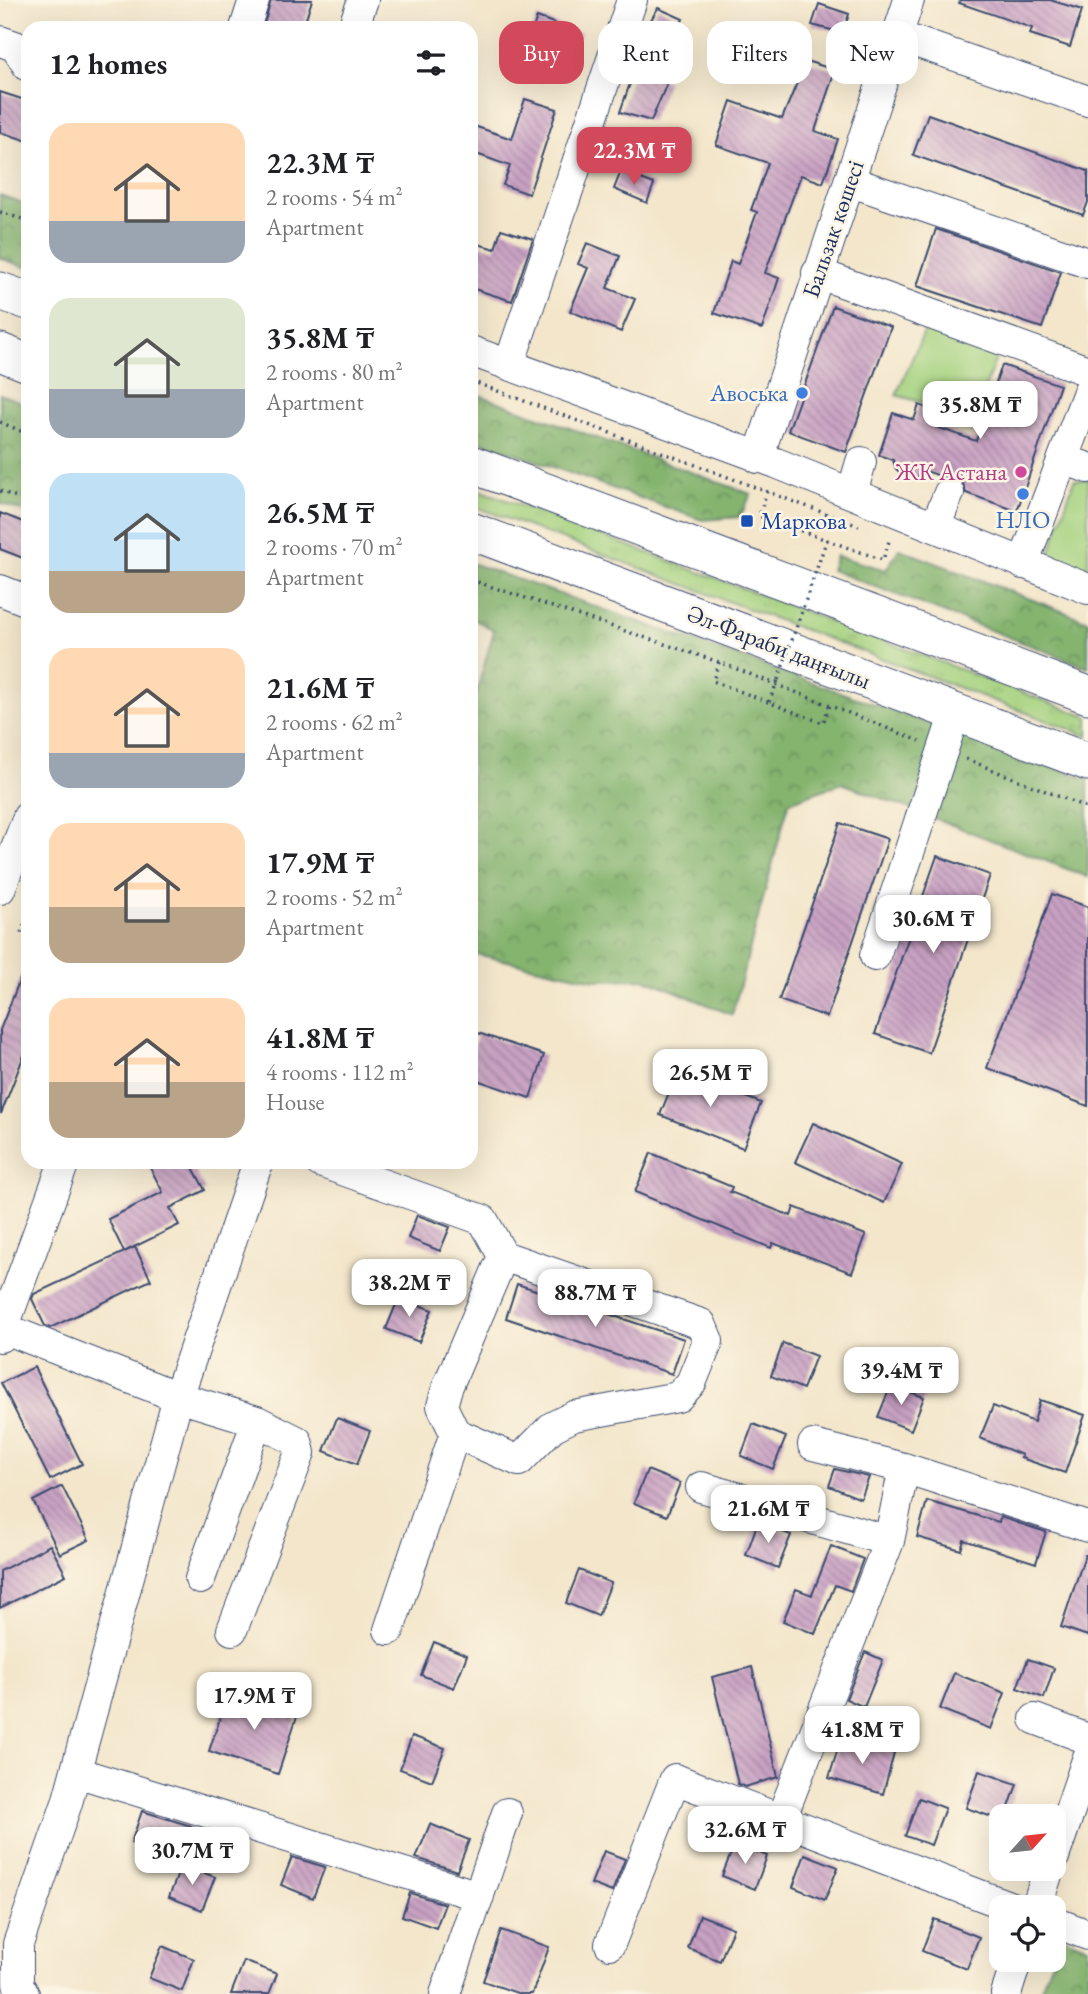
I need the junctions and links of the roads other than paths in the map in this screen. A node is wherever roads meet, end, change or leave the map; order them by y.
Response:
1 (254, 0) edge
2 (363, 0) edge
3 (632, 0) edge
4 (909, 0) edge
5 (247, 21) edge
6 (356, 21) edge
7 (903, 21) edge
8 (0, 41) edge
9 (918, 43) edge
10 (21, 55) edge
11 (882, 84) edge
12 (1088, 101) edge
13 (849, 181) junction
14 (1088, 263) edge
15 (817, 274) junction
16 (0, 290) edge
17 (21, 298) edge
18 (0, 352) edge
19 (478, 354) edge
20 (21, 360) edge
21 (509, 365) junction
22 (1088, 371) edge
23 (1088, 392) edge
24 (758, 458) junction
25 (861, 462) dead end
26 (1076, 464) edge
27 (478, 467) edge
28 (852, 493) junction
29 (949, 493) dead end
30 (935, 527) junction
31 (478, 534) edge
32 (1023, 564) junction
33 (1088, 589) edge
34 (0, 590) edge
35 (21, 598) edge
36 (1088, 695) edge
37 (955, 713) junction
38 (1088, 762) edge
39 (21, 835) edge
40 (0, 889) edge
41 (875, 956) dead end
42 (61, 1169) edge
43 (256, 1169) edge
44 (340, 1169) edge
45 (503, 1256) junction
46 (2, 1333) edge
47 (178, 1397) junction
48 (257, 1421) junction
49 (455, 1433) junction
50 (813, 1444) dead end
51 (904, 1468) junction
52 (701, 1487) dead end
53 (1088, 1527) edge
54 (890, 1541) junction
55 (200, 1580) dead end
56 (232, 1630) dead end
57 (389, 1630) dead end
58 (1035, 1719) dead end
59 (1088, 1739) edge
60 (1088, 1757) edge
61 (76, 1772) junction
62 (507, 1813) dead end
63 (781, 1819) junction
64 (1066, 1822) edge
65 (479, 1896) junction
66 (989, 1898) edge
67 (1066, 1927) edge
68 (1088, 1935) edge
69 (610, 1944) dead end
70 (9, 1951) edge
71 (1013, 1972) edge
72 (23, 1994) edge
73 (445, 1994) edge
74 (1006, 1994) edge

1 - 5 street
2 - 6 street
3 - 21 street
4 - 7 street, Бальзак көшесі
8 - 10 street
9 - 12 street
11 - 13 street, Бальзак көшесі
13 - 14 street
13 - 15 street, Бальзак көшесі
15 - 22 street
15 - 24 street, Бальзак көшесі
16 - 17 main road
18 - 20 main road
19 - 21 street
21 - 24 street
23 - 26 street
24 - 28 street
25 - 28 street
26 - 32 street
27 - 36 main road
28 - 30 street
29 - 30 street
30 - 32 street
31 - 37 main road, Әл-Фараби даңғылы
32 - 33 street
34 - 35 street
37 - 38 main road, Әл-Фараби даңғылы
37 - 41 street
39 - 40 street
42 - 46 street
43 - 47 street
44 - 45 street
45 - 49 street
45 - 49 street
46 - 47 street
47 - 48 street
47 - 61 street
48 - 55 street
48 - 56 street
49 - 57 street
50 - 51 street
51 - 53 street
51 - 54 street
52 - 54 street
54 - 63 street
58 - 59 street
60 - 64 street
61 - 65 street
61 - 70 street
62 - 65 street
63 - 66 street
63 - 69 street
65 - 73 street
67 - 68 street
70 - 72 street
71 - 74 street

